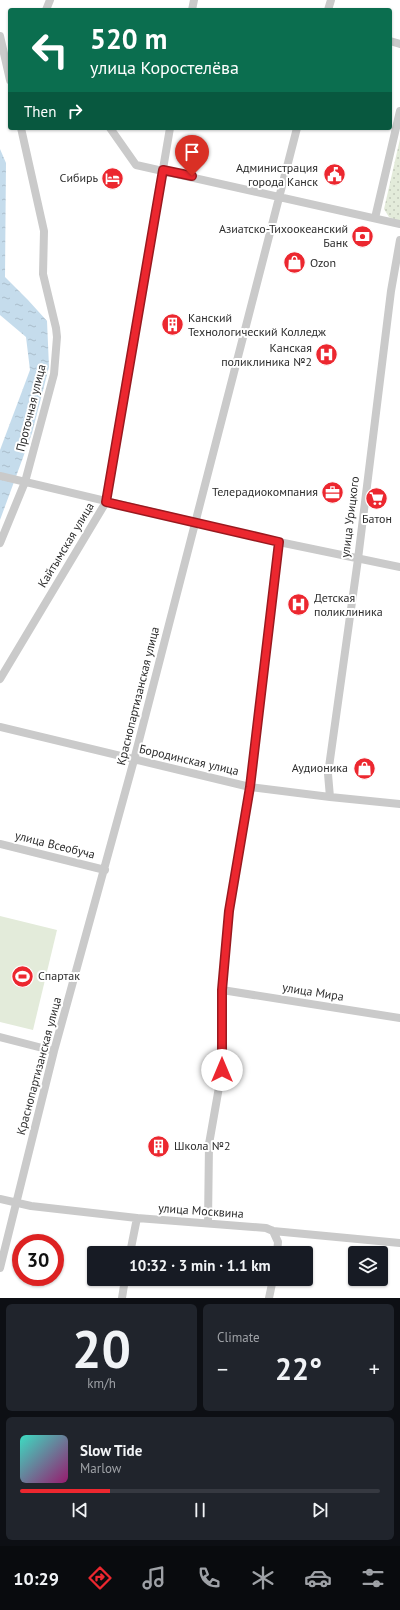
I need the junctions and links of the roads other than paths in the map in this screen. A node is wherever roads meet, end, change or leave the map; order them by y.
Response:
1 (0, 36) edge
2 (8, 71) edge
3 (400, 111) edge
4 (21, 130) edge
5 (111, 130) edge
6 (170, 130) edge
7 (296, 130) edge
8 (163, 170) junction
9 (279, 196) junction
10 (375, 218) junction
11 (400, 224) edge
12 (400, 240) edge
13 (0, 476) edge
14 (25, 482) junction
15 (106, 502) junction
16 (195, 522) junction
17 (279, 542) junction
18 (0, 544) edge
19 (358, 558) junction
20 (400, 567) edge
21 (0, 679) edge
22 (0, 727) edge
23 (134, 760) junction
24 (250, 787) junction
25 (330, 797) junction
26 (400, 804) edge
27 (0, 844) edge
28 (105, 870) junction
29 (222, 990) junction
30 (400, 1018) edge
31 (0, 1038) edge
32 (54, 1051) junction
33 (0, 1199) edge
34 (16, 1204) junction
35 (137, 1218) junction
36 (208, 1223) junction
37 (273, 1231) junction
38 (400, 1243) edge
39 (131, 1246) edge
40 (278, 1246) edge
41 (0, 1268) edge
42 (124, 1286) edge
43 (272, 1286) edge
44 (122, 1298) edge
45 (269, 1298) edge

1 - 2 street
3 - 10 street
4 - 14 street, Проточная улица
5 - 8 street
6 - 8 street, Кайтымская улица
7 - 9 street, Краснопартизанская улица
8 - 9 street
8 - 15 street, Кайтымская улица
9 - 10 street
9 - 16 street, Краснопартизанская улица
10 - 11 street
12 - 19 street, улица Урицкого
13 - 14 street
14 - 15 street
14 - 18 street, Проточная улица
15 - 16 street
15 - 21 street, Кайтымская улица
16 - 17 street
16 - 23 street, Краснопартизанская улица
17 - 19 street
17 - 24 street
19 - 20 street
19 - 25 street, улица Урицкого
22 - 23 street, Бородинская улица
23 - 24 street, Бородинская улица
23 - 28 street, Краснопартизанская улица
24 - 25 street, Бородинская улица
24 - 29 street
25 - 26 street, Бородинская улица
27 - 28 street, улица Всеобуча
28 - 32 street, Краснопартизанская улица
29 - 30 street, улица Мира
29 - 36 street
31 - 32 street
32 - 34 street, Краснопартизанская улица
33 - 34 street, улица Москвина
34 - 35 street, улица Москвина
34 - 41 street, Краснопартизанская улица
35 - 36 street, улица Москвина
35 - 39 street
36 - 37 street, улица Москвина
37 - 38 street, улица Москвина
37 - 40 street
42 - 44 street
43 - 45 street

